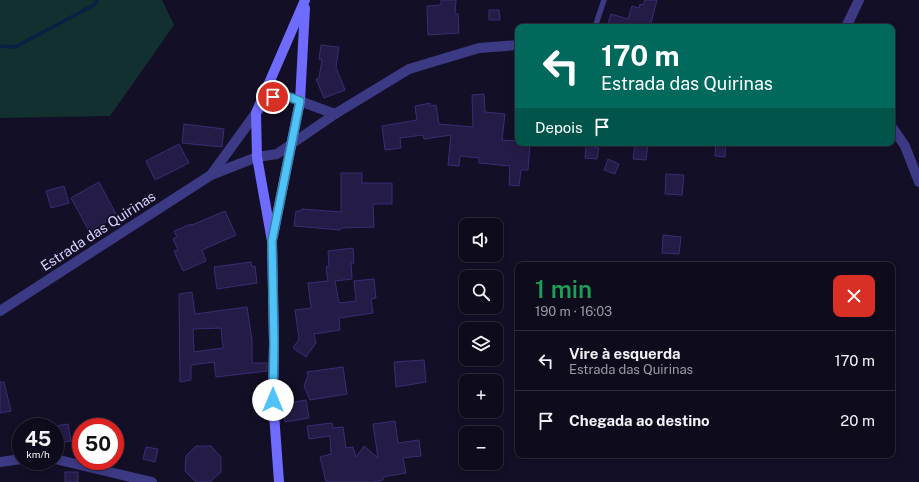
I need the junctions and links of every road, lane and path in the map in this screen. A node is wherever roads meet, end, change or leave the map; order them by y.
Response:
1 (604, 0) edge
2 (859, 0) edge
3 (305, 1) edge
4 (596, 24) edge
5 (847, 24) edge
6 (515, 45) edge
7 (300, 101) junction
8 (256, 113) junction
9 (335, 114) junction
10 (895, 131) edge
11 (293, 144) junction
12 (257, 158) junction
13 (211, 175) junction
14 (919, 182) edge
15 (272, 241) junction
16 (0, 311) edge
17 (12, 460) edge
18 (0, 462) edge
19 (64, 462) edge
20 (152, 482) edge
21 (279, 482) edge

1 - 4 lane
2 - 5 street
3 - 7 main road
3 - 8 main road
6 - 9 street, Estrada das Quirinas
7 - 8 street, Estrada das Quirinas
7 - 9 street, Estrada das Quirinas
7 - 11 main road
8 - 12 main road
8 - 13 street, Estrada das Quirinas
9 - 11 street, Estrada das Quirinas
10 - 14 street
11 - 12 street, Estrada das Quirinas
11 - 15 main road
12 - 13 street, Estrada das Quirinas
12 - 15 main road
13 - 16 street, Estrada das Quirinas
15 - 21 main road
17 - 18 street
19 - 20 street

